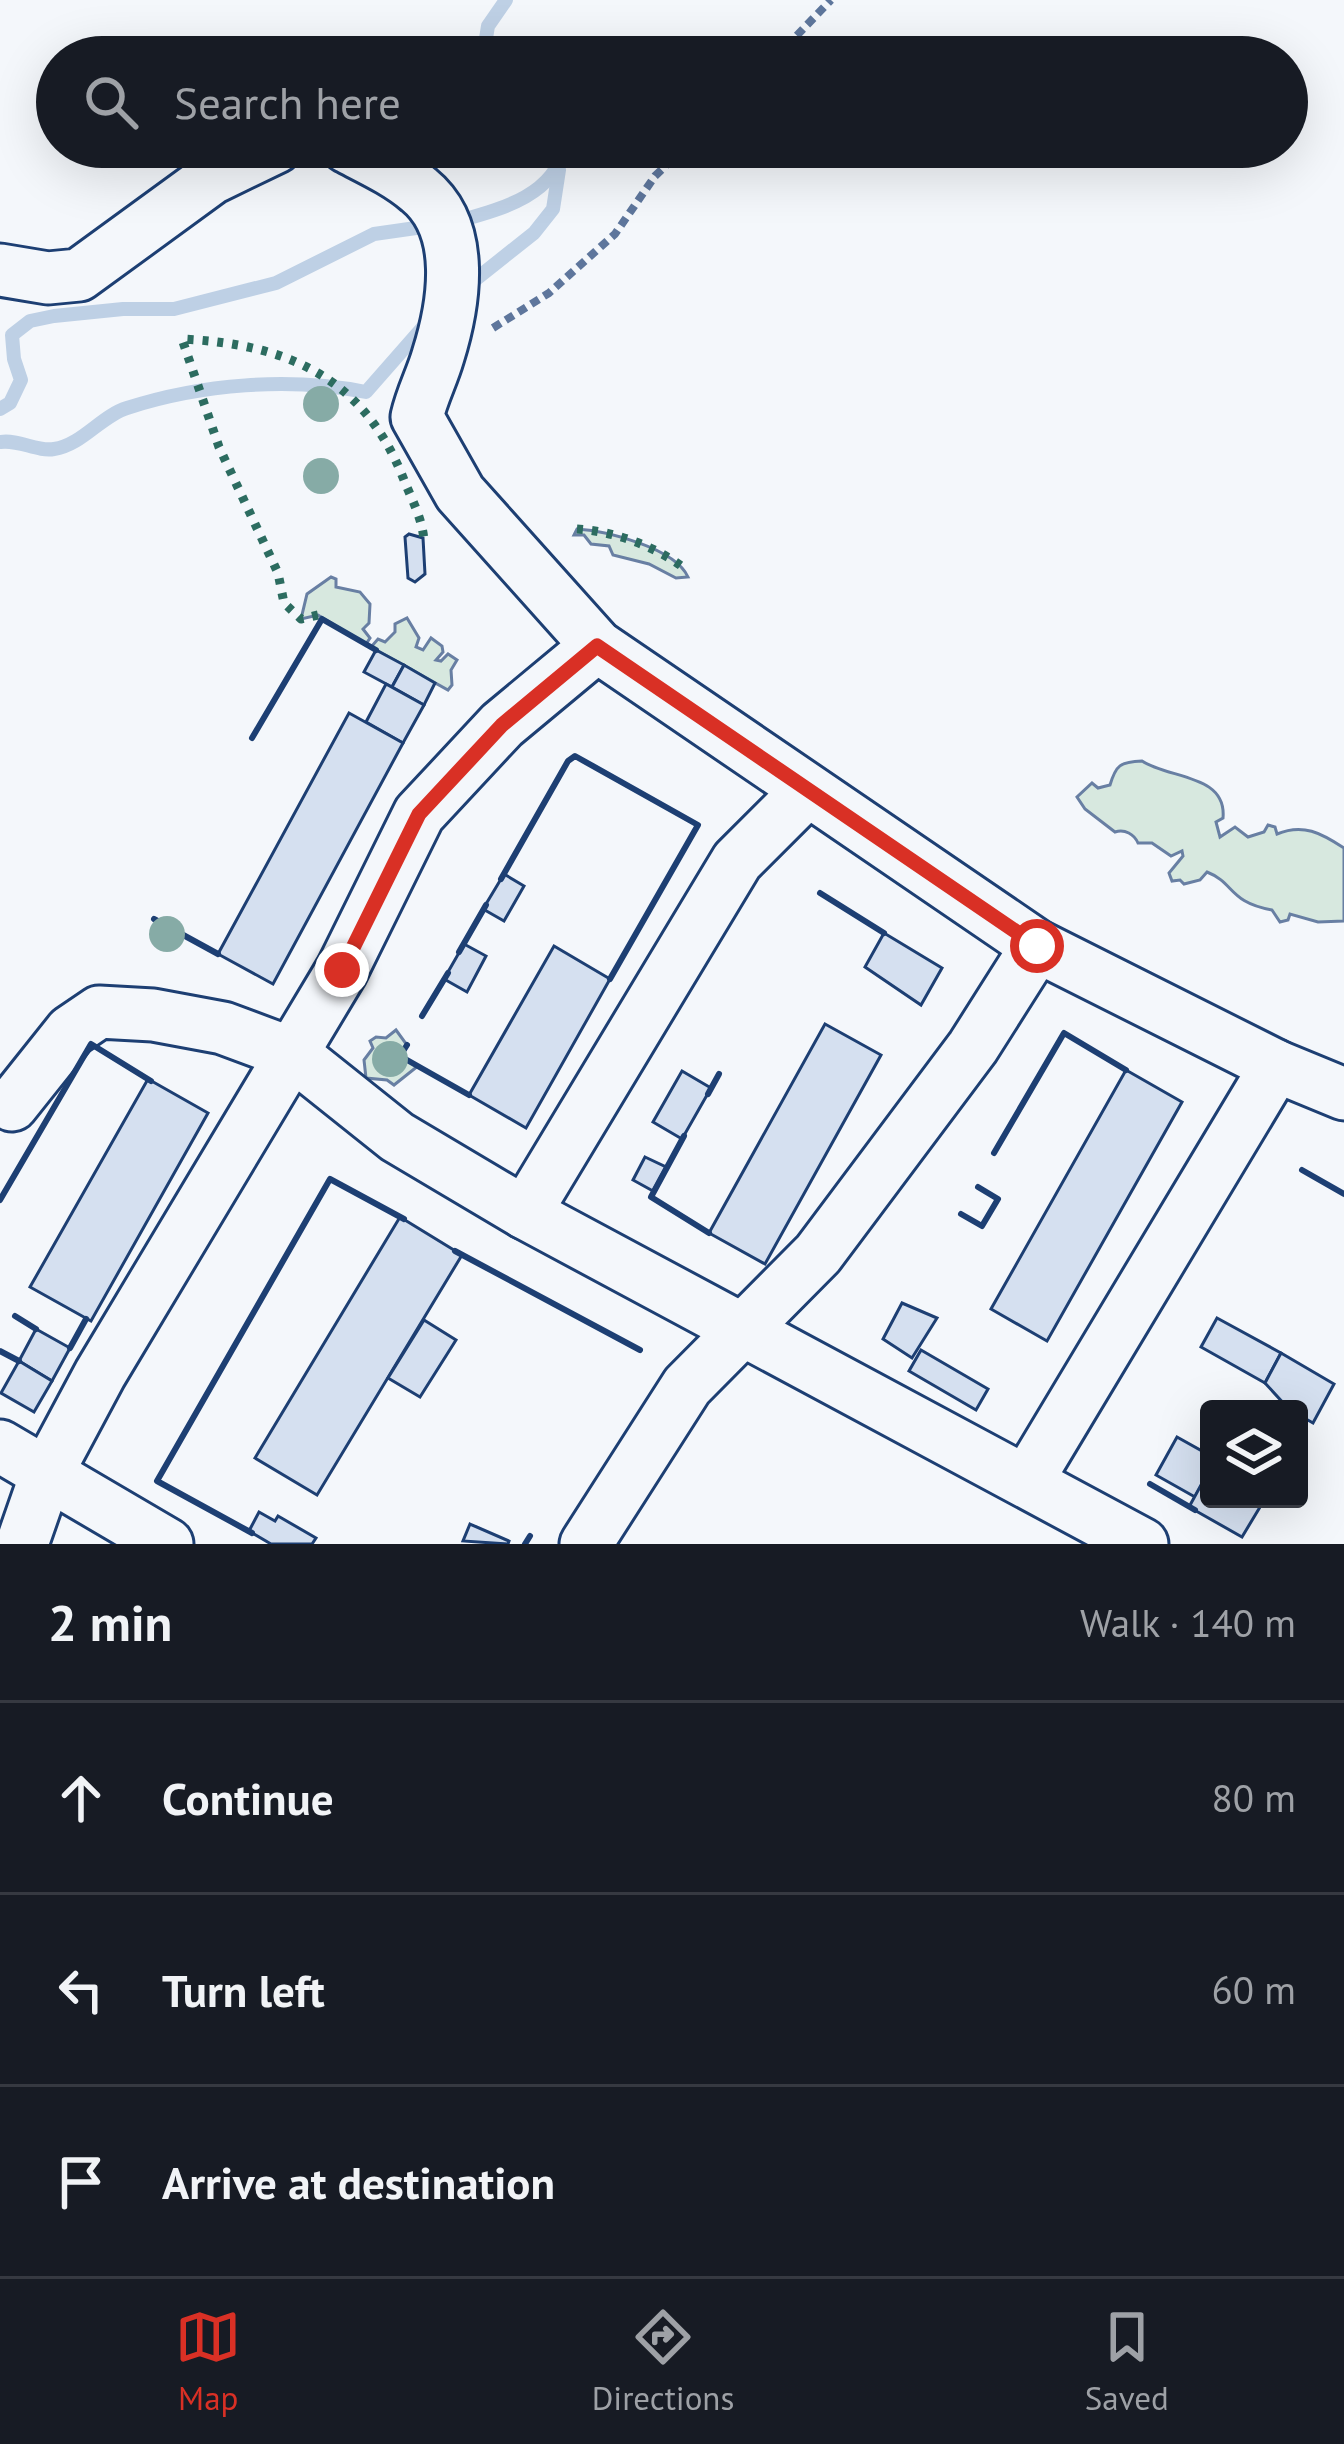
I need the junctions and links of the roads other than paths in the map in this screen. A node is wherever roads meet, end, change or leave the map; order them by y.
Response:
1 (233, 168) edge
2 (382, 168) edge
3 (0, 270) edge
4 (597, 646) junction
5 (806, 791) junction
6 (1037, 946) junction
7 (293, 1054) junction
8 (1276, 1066) junction
9 (1344, 1094) edge
10 (12, 1105) dead end
11 (526, 1213) junction
12 (746, 1330) junction
13 (0, 1445) edge
14 (46, 1475) junction
15 (1027, 1481) junction
16 (22, 1544) edge
17 (167, 1544) edge
18 (586, 1544) edge
19 (1142, 1544) edge

1 - 3 street
2 - 4 street
4 - 5 street
4 - 7 street
5 - 6 street
5 - 11 street
6 - 8 street
6 - 12 street
7 - 10 street
7 - 11 street
7 - 14 street
8 - 9 street
8 - 15 street
11 - 12 street
12 - 15 street
12 - 18 street
13 - 14 street
14 - 16 street
14 - 17 street
15 - 19 street

